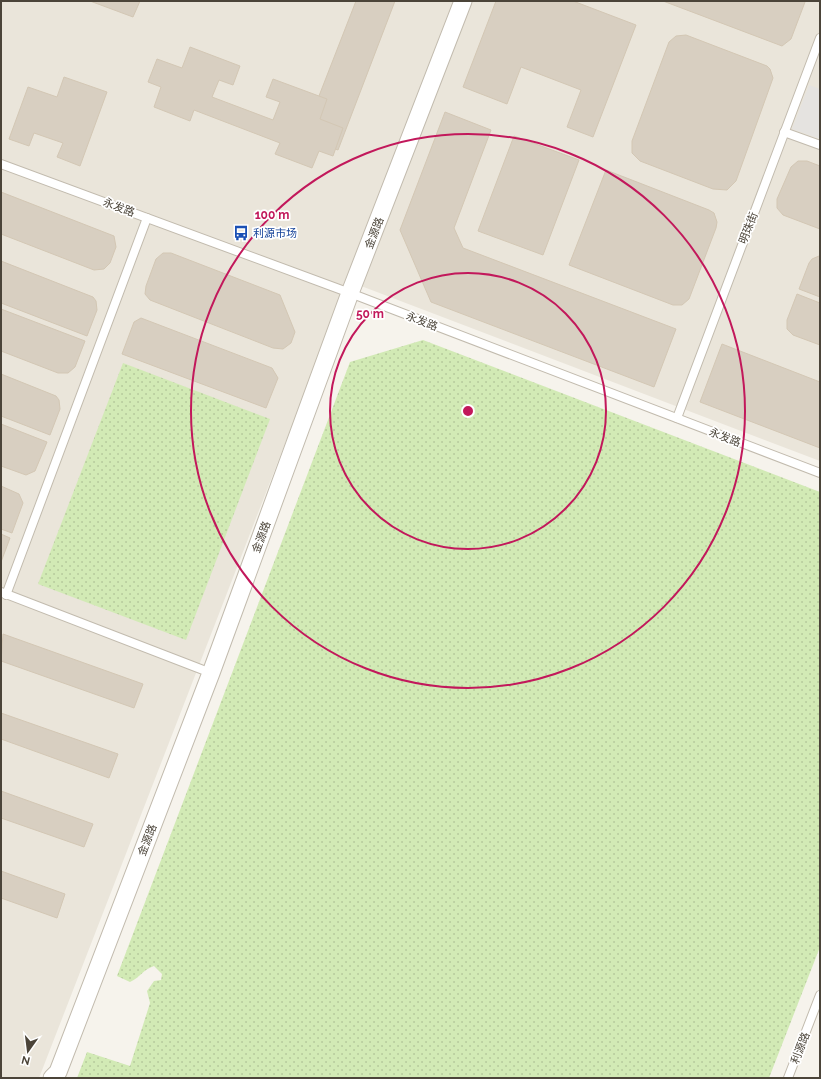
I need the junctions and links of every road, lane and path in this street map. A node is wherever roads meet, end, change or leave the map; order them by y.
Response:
1 (463, 1) edge
2 (820, 38) edge
3 (784, 132) junction
4 (820, 145) edge
5 (1, 164) edge
6 (147, 218) junction
7 (350, 293) junction
8 (677, 418) junction
9 (820, 473) edge
10 (4, 594) edge
11 (211, 673) junction
12 (820, 995) edge
13 (56, 1076) edge
14 (788, 1078) edge

1 - 7 street, 金源路
2 - 3 lane, 明珠街
3 - 4 lane
3 - 8 lane, 明珠街
5 - 6 lane, 永发路
6 - 7 lane, 永发路
6 - 10 lane
7 - 8 lane, 永发路
7 - 11 street, 金源路
8 - 9 lane, 永发路
10 - 11 lane
11 - 13 street, 金源路
12 - 14 lane, 利源路

